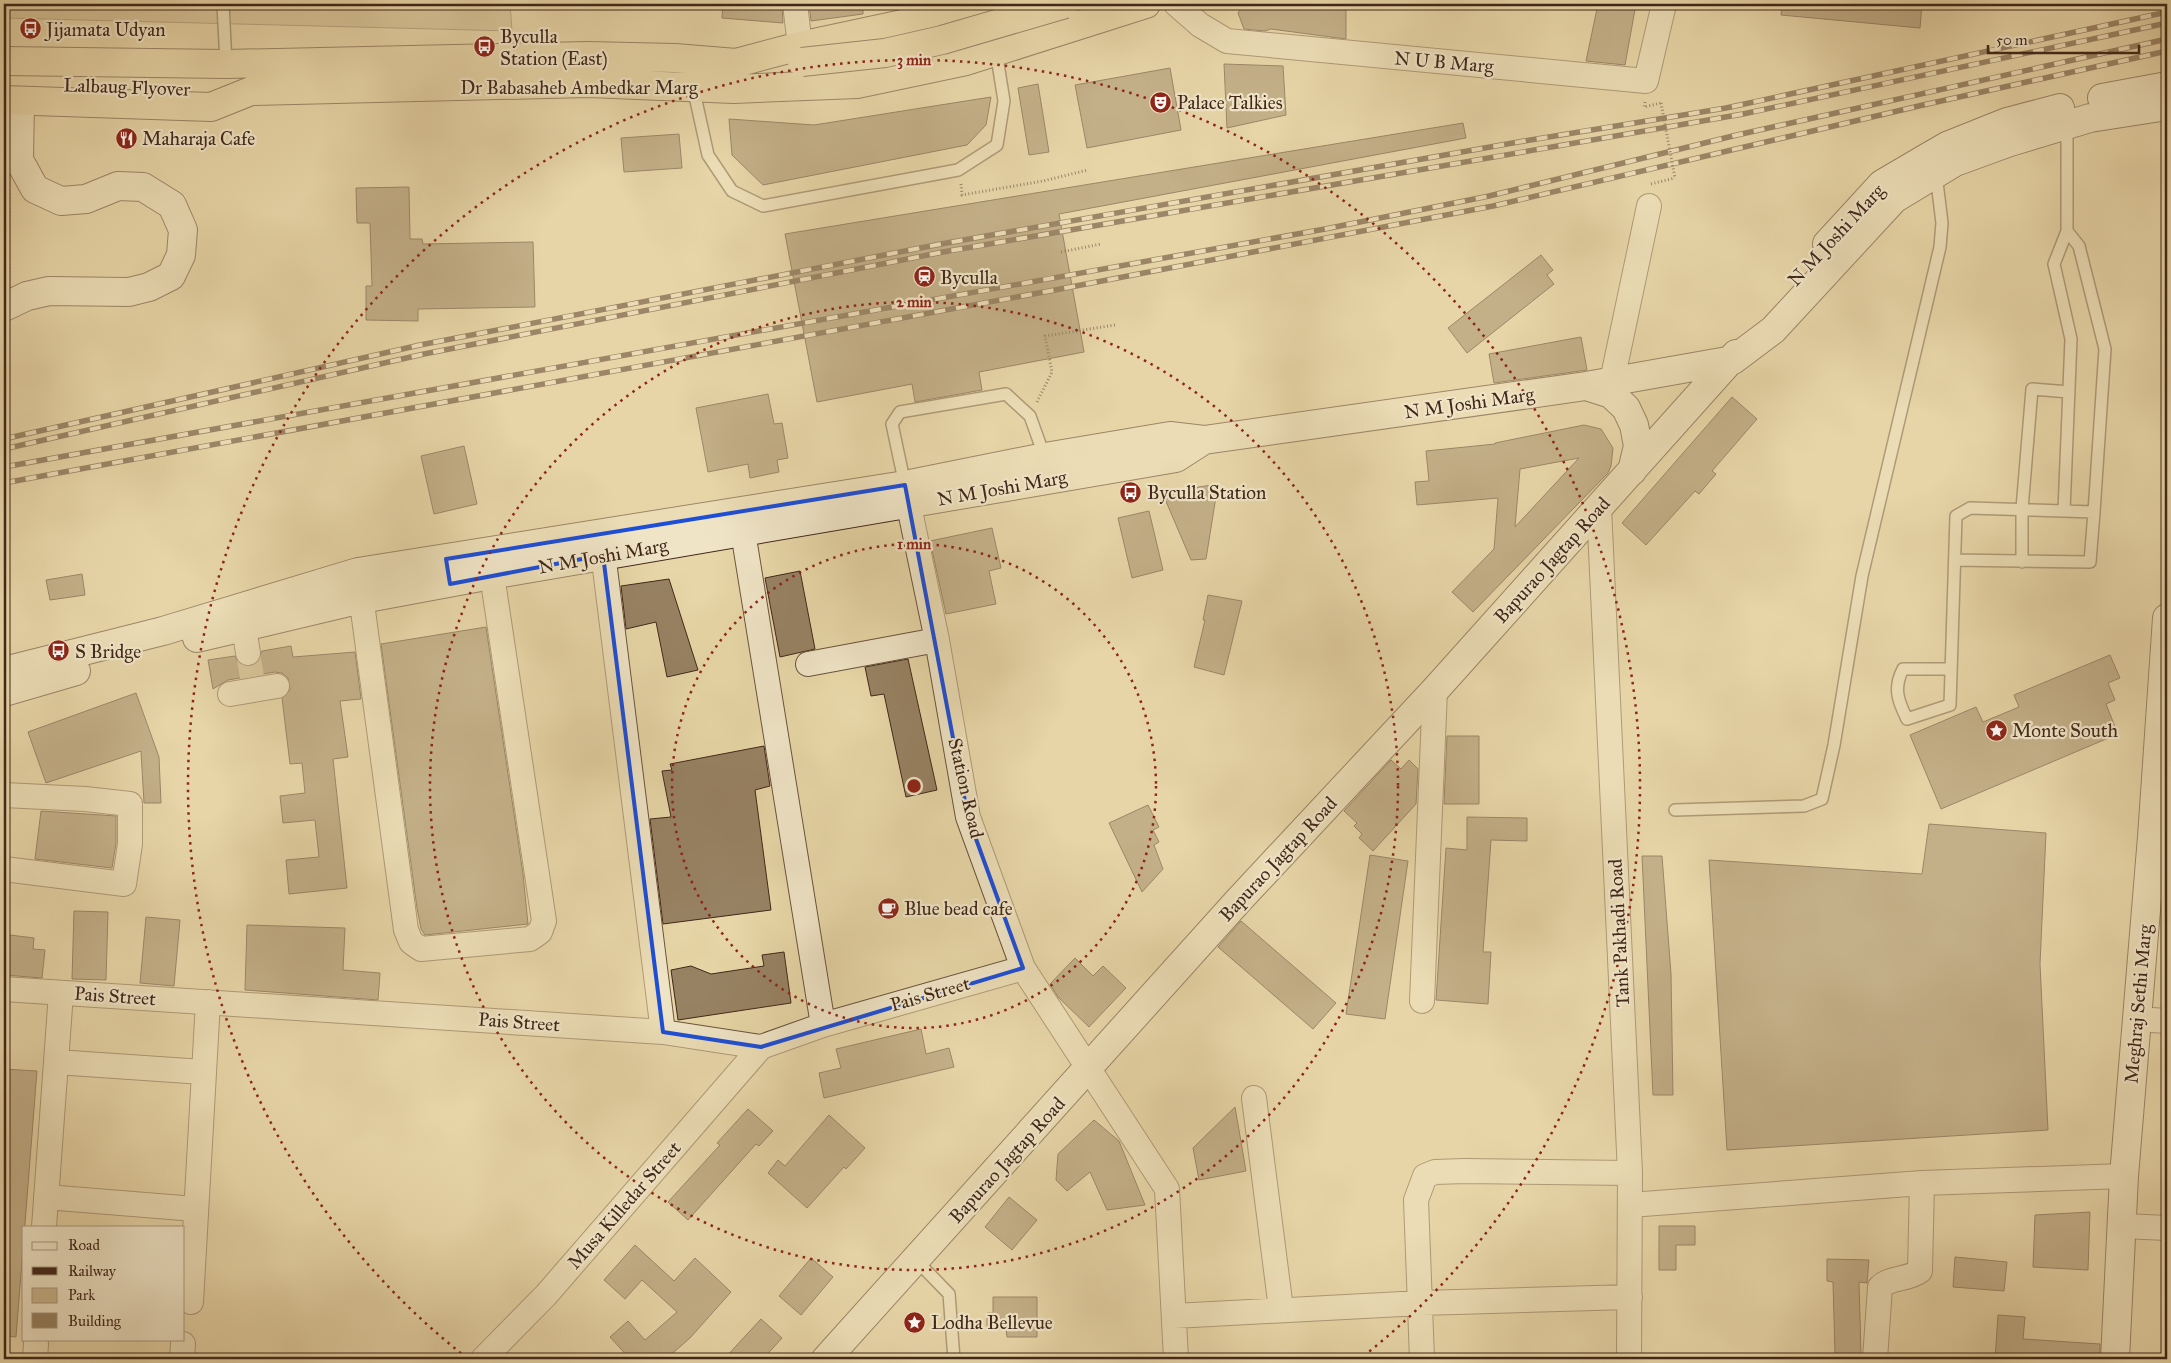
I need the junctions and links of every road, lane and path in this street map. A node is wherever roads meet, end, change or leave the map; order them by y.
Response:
1 (223, 4) edge
2 (795, 4) edge
3 (979, 4) edge
4 (1065, 4) edge
5 (1146, 4) edge
6 (1176, 4) edge
7 (1664, 4) edge
8 (913, 13) edge
9 (4, 45) edge
10 (996, 51) junction
11 (801, 54) junction
12 (4, 61) edge
13 (226, 64) junction
14 (693, 87) junction
15 (251, 90) junction
16 (9, 95) edge
17 (2167, 101) edge
18 (1661, 103) dead end
19 (2067, 125) junction
20 (1932, 166) junction
21 (958, 170) junction
22 (1088, 170) dead end
23 (27, 175) junction
24 (1675, 178) dead end
25 (1649, 206) dead end
26 (2067, 231) junction
27 (1101, 244) dead end
28 (1061, 252) dead end
29 (6, 306) edge
30 (1115, 325) dead end
31 (1733, 360) junction
32 (1599, 384) junction
33 (2069, 392) junction
34 (1030, 416) junction
35 (1046, 469) junction
36 (1632, 471) junction
37 (907, 495) junction
38 (1599, 507) junction
39 (2022, 509) junction
40 (2064, 511) junction
41 (2094, 512) junction
42 (743, 532) junction
43 (602, 544) junction
44 (1955, 560) junction
45 (2022, 562) junction
46 (448, 571) junction
47 (358, 572) junction
48 (492, 575) junction
49 (362, 599) junction
50 (2167, 618) edge
51 (244, 630) junction
52 (937, 640) junction
53 (808, 664) dead end
54 (1951, 668) junction
55 (4, 671) edge
56 (277, 686) dead end
57 (1435, 690) junction
58 (4, 692) edge
59 (230, 694) dead end
60 (4, 795) edge
61 (1675, 810) dead end
62 (2160, 837) edge
63 (4, 869) edge
64 (1022, 968) junction
65 (4, 989) edge
66 (62, 993) junction
67 (208, 1002) junction
68 (1422, 1002) dead end
69 (2136, 1020) junction
70 (2167, 1021) edge
71 (823, 1025) junction
72 (663, 1032) junction
73 (761, 1047) junction
74 (56, 1062) junction
75 (1090, 1068) junction
76 (204, 1072) junction
77 (1254, 1098) dead end
78 (1630, 1174) junction
79 (2124, 1176) junction
80 (1922, 1183) junction
81 (46, 1197) junction
82 (1630, 1205) junction
83 (195, 1209) junction
84 (44, 1226) edge
85 (2123, 1226) junction
86 (2167, 1228) edge
87 (916, 1260) junction
88 (1630, 1298) junction
89 (192, 1302) dead end
90 (1421, 1303) junction
91 (1281, 1309) junction
92 (1174, 1316) junction
93 (483, 1359) edge
94 (826, 1359) edge
95 (954, 1359) edge
96 (1176, 1359) edge
97 (1422, 1359) edge
98 (1629, 1359) edge
99 (1875, 1359) edge
100 (2115, 1359) edge

1 - 13 lane
2 - 11 street
3 - 8 highway
4 - 11 highway, bridge
5 - 10 highway, Dr Babasaheb Ambedkar Marg
6 - 7 street, N U B Marg
8 - 11 highway
9 - 13 highway
10 - 14 highway, Dr Babasaheb Ambedkar Marg
10 - 21 lane
11 - 13 highway, Lalbaug Flyover
12 - 13 highway, Lalbaug Flyover
14 - 15 highway, Dr Babasaheb Ambedkar Marg
14 - 21 lane
15 - 16 highway, Lalbaug Flyover
15 - 16 highway, Dr Babasaheb Ambedkar Marg
16 - 23 main road
17 - 19 main road, N M Joshi Marg
17 - 20 main road, N M Joshi Marg
18 - 24 path, bridge
19 - 20 main road, N M Joshi Marg
19 - 26 lane
20 - 31 main road, N M Joshi Marg
20 - 61 lane
21 - 22 path
23 - 29 path
23 - 29 main road
25 - 32 street
26 - 33 lane
26 - 41 lane
27 - 28 path
30 - 34 path
31 - 32 main road, N M Joshi Marg
31 - 36 main road, Bapurao Jagtap Road
32 - 35 main road, N M Joshi Marg
32 - 36 main road
33 - 39 lane
33 - 40 lane
34 - 35 lane
34 - 37 lane
35 - 37 main road, N M Joshi Marg
36 - 38 main road, Bapurao Jagtap Road
37 - 42 main road, N M Joshi Marg
37 - 43 main road, N M Joshi Marg
37 - 52 street, Station Road
38 - 57 main road, Bapurao Jagtap Road
38 - 78 street, Tank Pakhadi Road
39 - 40 lane
39 - 44 lane
39 - 45 lane
40 - 41 lane
41 - 45 lane
42 - 43 main road, N M Joshi Marg
42 - 71 street
43 - 46 main road, N M Joshi Marg
43 - 48 main road, N M Joshi Marg
43 - 72 street
44 - 45 lane
44 - 54 lane
46 - 47 main road, N M Joshi Marg
46 - 48 main road, N M Joshi Marg
46 - 49 main road, N M Joshi Marg
47 - 49 street
47 - 51 main road, N M Joshi Marg
48 - 49 street
49 - 51 main road, N M Joshi Marg
50 - 62 main road, Meghraj Sethi Marg
51 - 55 main road, N M Joshi Marg
51 - 58 main road, N M Joshi Marg
52 - 53 street
52 - 64 street, Station Road
54 - 54 lane
56 - 59 street
57 - 68 street
57 - 75 main road, Bapurao Jagtap Road
60 - 63 street
62 - 69 main road, Meghraj Sethi Marg
64 - 71 street, Pais Street
64 - 75 street, Station Road
65 - 66 street, Pais Street
66 - 67 street, Pais Street
66 - 74 street
67 - 72 street, Pais Street
67 - 76 street
69 - 70 street
69 - 79 main road, Meghraj Sethi Marg
71 - 73 street, Pais Street
72 - 73 street, Pais Street
73 - 93 street, Musa Killedar Street
74 - 76 street
74 - 81 street
75 - 87 main road, Bapurao Jagtap Road
75 - 92 street, Station Road
76 - 83 street
77 - 91 street
78 - 82 street, Tank Pakhadi Road
78 - 90 street
79 - 80 street
79 - 85 main road, Meghraj Sethi Marg
80 - 82 street
80 - 99 street
81 - 83 street
81 - 84 street
82 - 88 street, Tank Pakhadi Road
83 - 89 street
85 - 86 street
85 - 100 main road, Meghraj Sethi Marg
87 - 94 main road, Bapurao Jagtap Road
87 - 95 lane
88 - 90 street
88 - 98 street, Tank Pakhadi Road
90 - 91 street
90 - 97 street
91 - 92 street
92 - 96 street, Station Road

